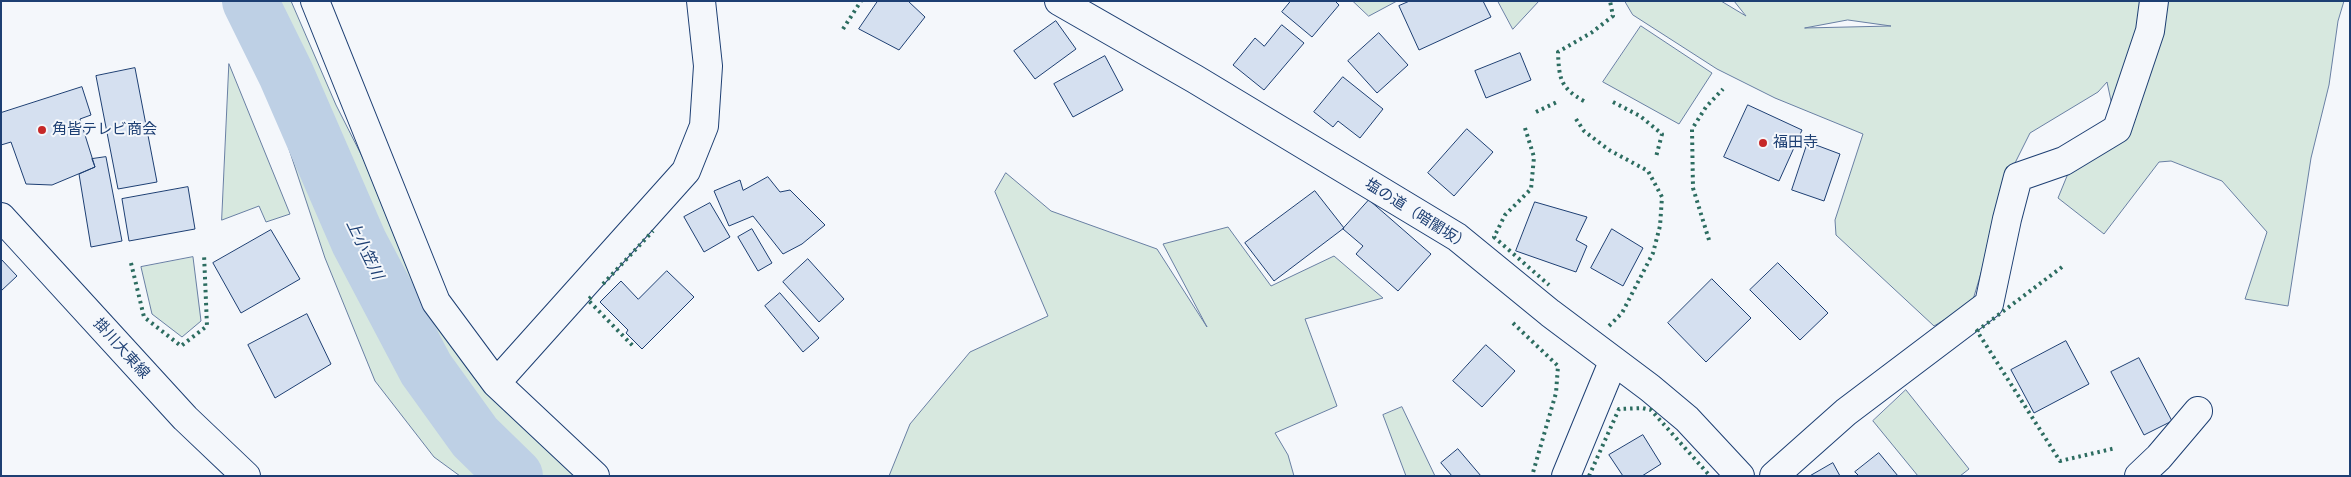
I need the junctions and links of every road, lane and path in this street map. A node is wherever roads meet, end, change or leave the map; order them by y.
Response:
1 (315, 1) edge
2 (701, 1) edge
3 (1059, 1) edge
4 (2154, 1) edge
5 (1, 217) edge
6 (1613, 362) junction
7 (496, 383) junction
8 (2198, 411) dead end
9 (246, 476) edge
10 (595, 476) edge
11 (1566, 476) edge
12 (1740, 476) edge
13 (1774, 476) edge
14 (2139, 476) edge

1 - 7 street
2 - 7 street
3 - 6 street, 塩の道（暗闇坂）
4 - 13 street
5 - 9 street, 掛川大東線
6 - 11 street
6 - 12 street, 塩の道（暗闇坂）
7 - 10 street
8 - 14 street

